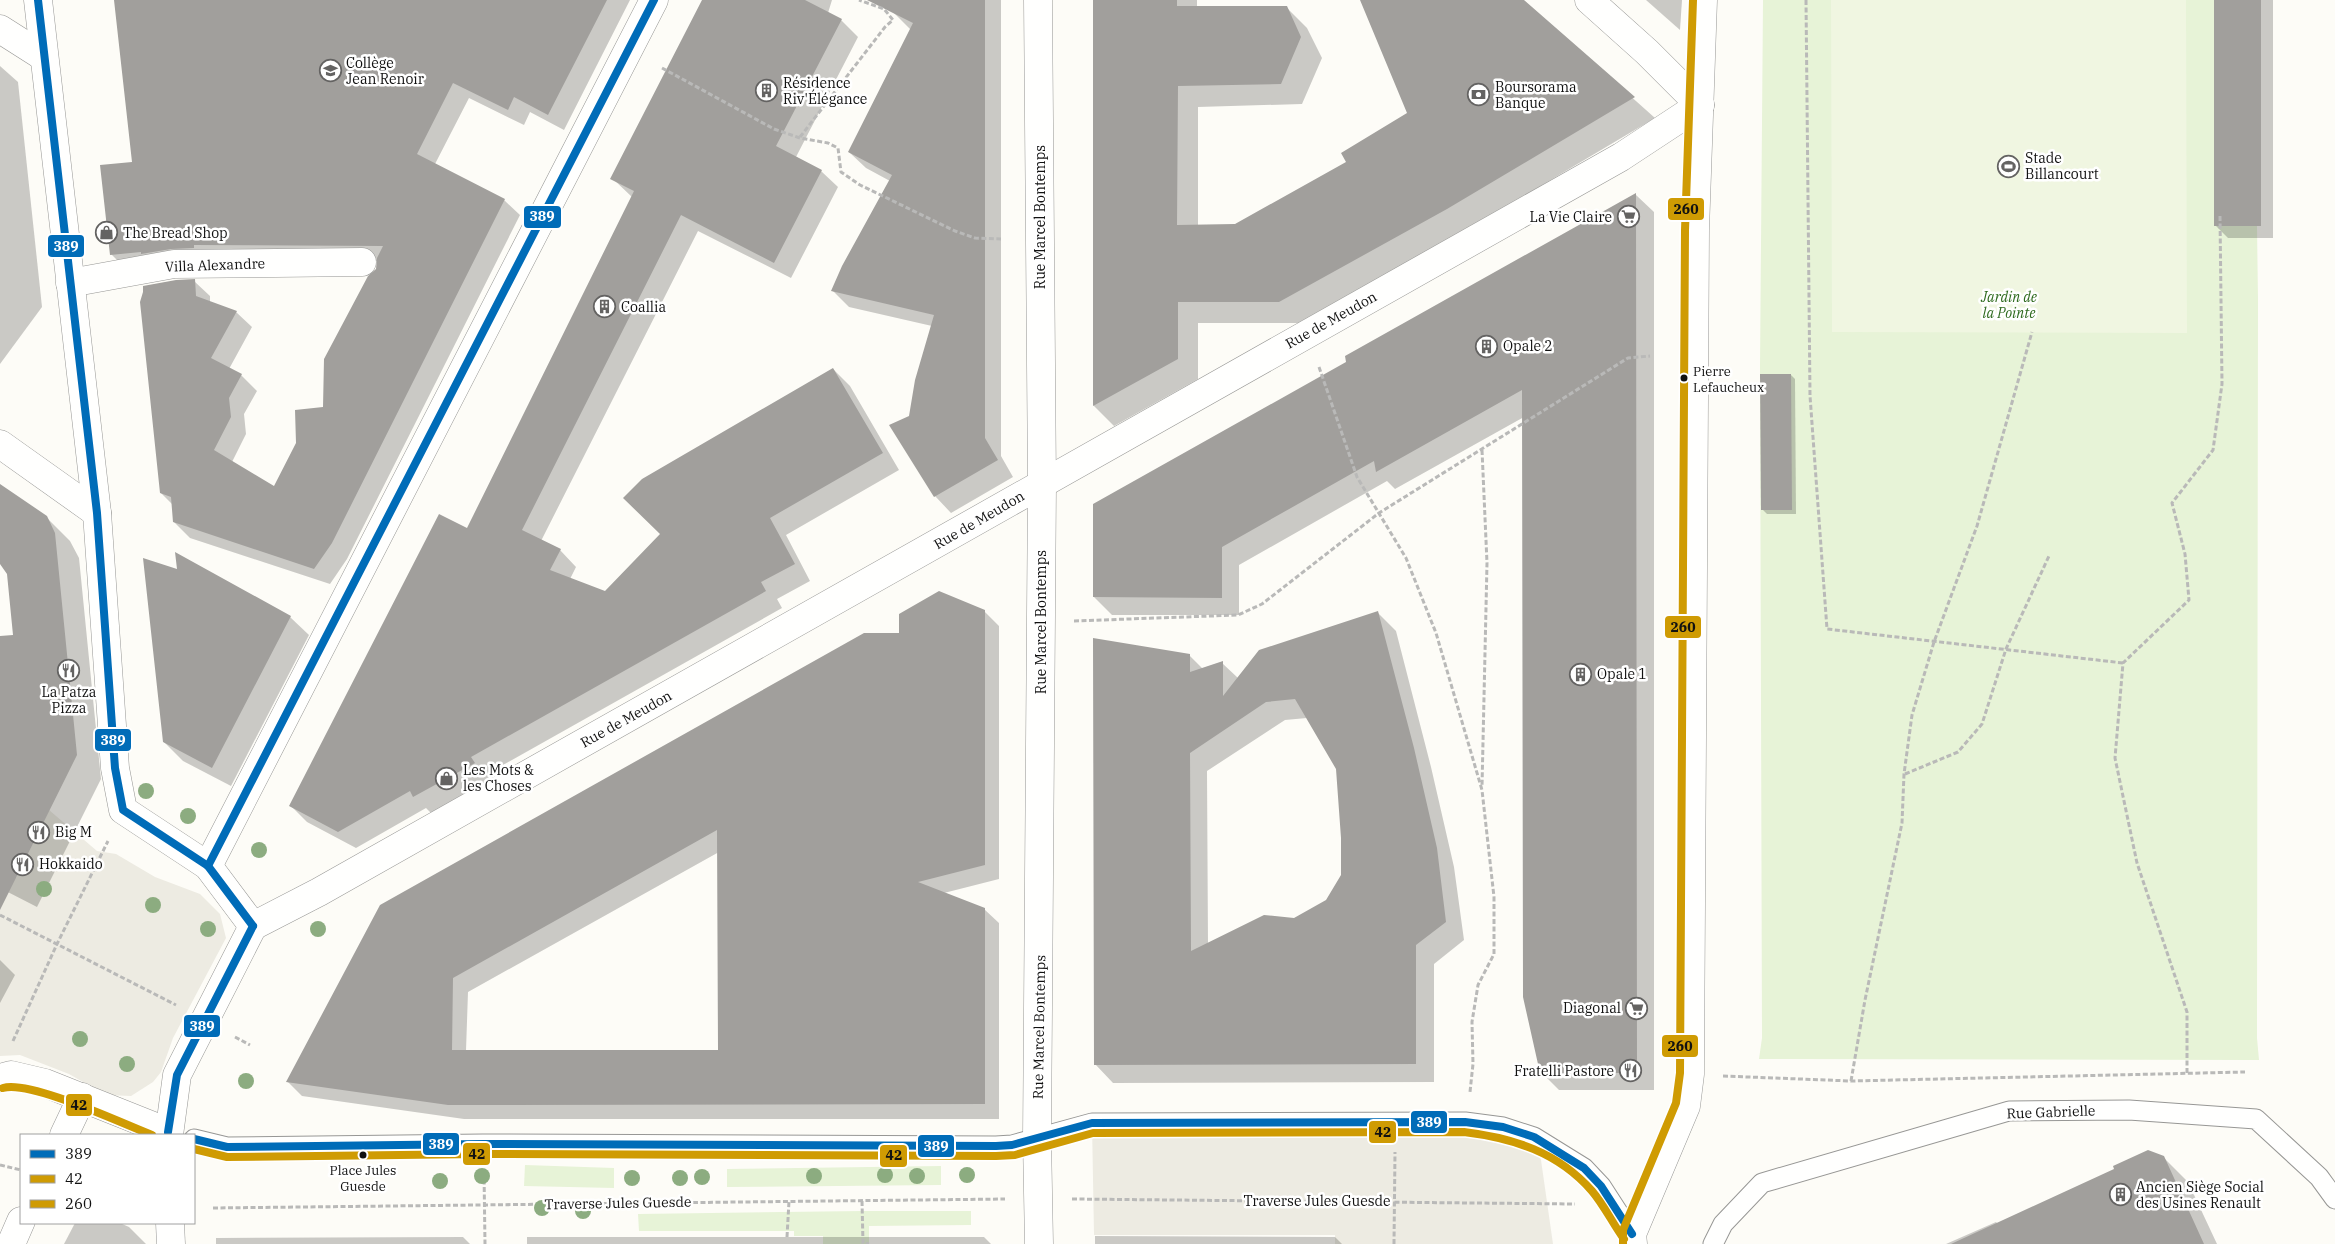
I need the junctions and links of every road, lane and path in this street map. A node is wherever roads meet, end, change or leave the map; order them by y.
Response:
1 (38, 0) edge
2 (654, 0) edge
3 (859, 0) edge
4 (1038, 0) edge
5 (1589, 0) edge
6 (1703, 0) edge
7 (1806, 0) edge
8 (0, 29) edge
9 (44, 57) junction
10 (662, 68) dead end
11 (1700, 105) junction
12 (800, 138) junction
13 (2220, 216) dead end
14 (1001, 239) dead end
15 (362, 262) dead end
16 (70, 283) junction
17 (2032, 332) dead end
18 (1650, 356) dead end
19 (1319, 367) dead end
20 (0, 444) edge
21 (1482, 450) junction
22 (1042, 484) junction
23 (97, 513) junction
24 (1379, 513) junction
25 (2049, 556) dead end
26 (1071, 621) dead end
27 (1934, 642) junction
28 (2006, 649) junction
29 (2123, 663) junction
30 (1904, 774) junction
31 (1482, 790) junction
32 (123, 810) junction
33 (208, 866) junction
34 (0, 916) edge
35 (253, 926) junction
36 (57, 944) junction
37 (179, 1006) dead end
38 (2245, 1072) dead end
39 (2187, 1073) junction
40 (5, 1076) edge
41 (1721, 1076) dead end
42 (1851, 1081) junction
43 (1470, 1092) dead end
44 (82, 1097) junction
45 (64, 1134) edge
46 (172, 1134) edge
47 (177, 1134) edge
48 (1037, 1139) junction
49 (195, 1140) edge
50 (1395, 1143) dead end
51 (483, 1144) junction
52 (0, 1166) edge
53 (20, 1170) edge
54 (1013, 1199) dead end
55 (1066, 1199) dead end
56 (2335, 1199) edge
57 (789, 1201) junction
58 (862, 1201) junction
59 (1394, 1201) junction
60 (485, 1204) junction
61 (1575, 1204) dead end
62 (213, 1208) dead end
63 (20, 1224) edge
64 (170, 1224) edge
65 (787, 1236) dead end
66 (1633, 1239) edge
67 (11, 1244) edge
68 (171, 1244) edge
69 (485, 1244) edge
70 (869, 1244) edge
71 (1039, 1244) edge
72 (1394, 1244) edge
73 (1713, 1244) edge

1 - 9 street
2 - 33 street
3 - 12 path
4 - 22 street, Rue Marcel Bontemps
5 - 11 street
6 - 11 street
7 - 27 path
8 - 9 street
9 - 16 street
10 - 12 path
11 - 22 street, Rue de Meudon
11 - 66 street
12 - 14 path
13 - 29 path
15 - 16 street, Villa Alexandre
16 - 23 street
17 - 27 path
18 - 21 path
19 - 24 path
20 - 23 street
21 - 24 path
21 - 31 path
22 - 35 street, Rue de Meudon
22 - 48 street, Rue Marcel Bontemps
23 - 32 street
24 - 26 path
24 - 31 path
25 - 28 path
27 - 28 path
27 - 30 path
28 - 29 path
28 - 30 path
29 - 39 path
30 - 42 path
31 - 43 path
32 - 33 street
32 - 36 path
33 - 35 street
34 - 36 path
35 - 47 street
36 - 37 path
36 - 40 path
38 - 39 path
39 - 42 path
40 - 44 street
41 - 42 path
44 - 45 street
44 - 46 street
48 - 51 lane
48 - 66 lane
48 - 71 street, Rue Marcel Bontemps
49 - 51 lane
50 - 59 path
51 - 60 path
52 - 53 path
54 - 58 path, Traverse Jules Guesde
55 - 59 path, Traverse Jules Guesde
56 - 73 lane, Rue Gabrielle
57 - 58 path, Traverse Jules Guesde
57 - 60 path, Traverse Jules Guesde
57 - 65 path
58 - 70 path
59 - 61 path, Traverse Jules Guesde
59 - 72 path
60 - 62 path, Traverse Jules Guesde
60 - 69 path
63 - 67 street
64 - 68 street

